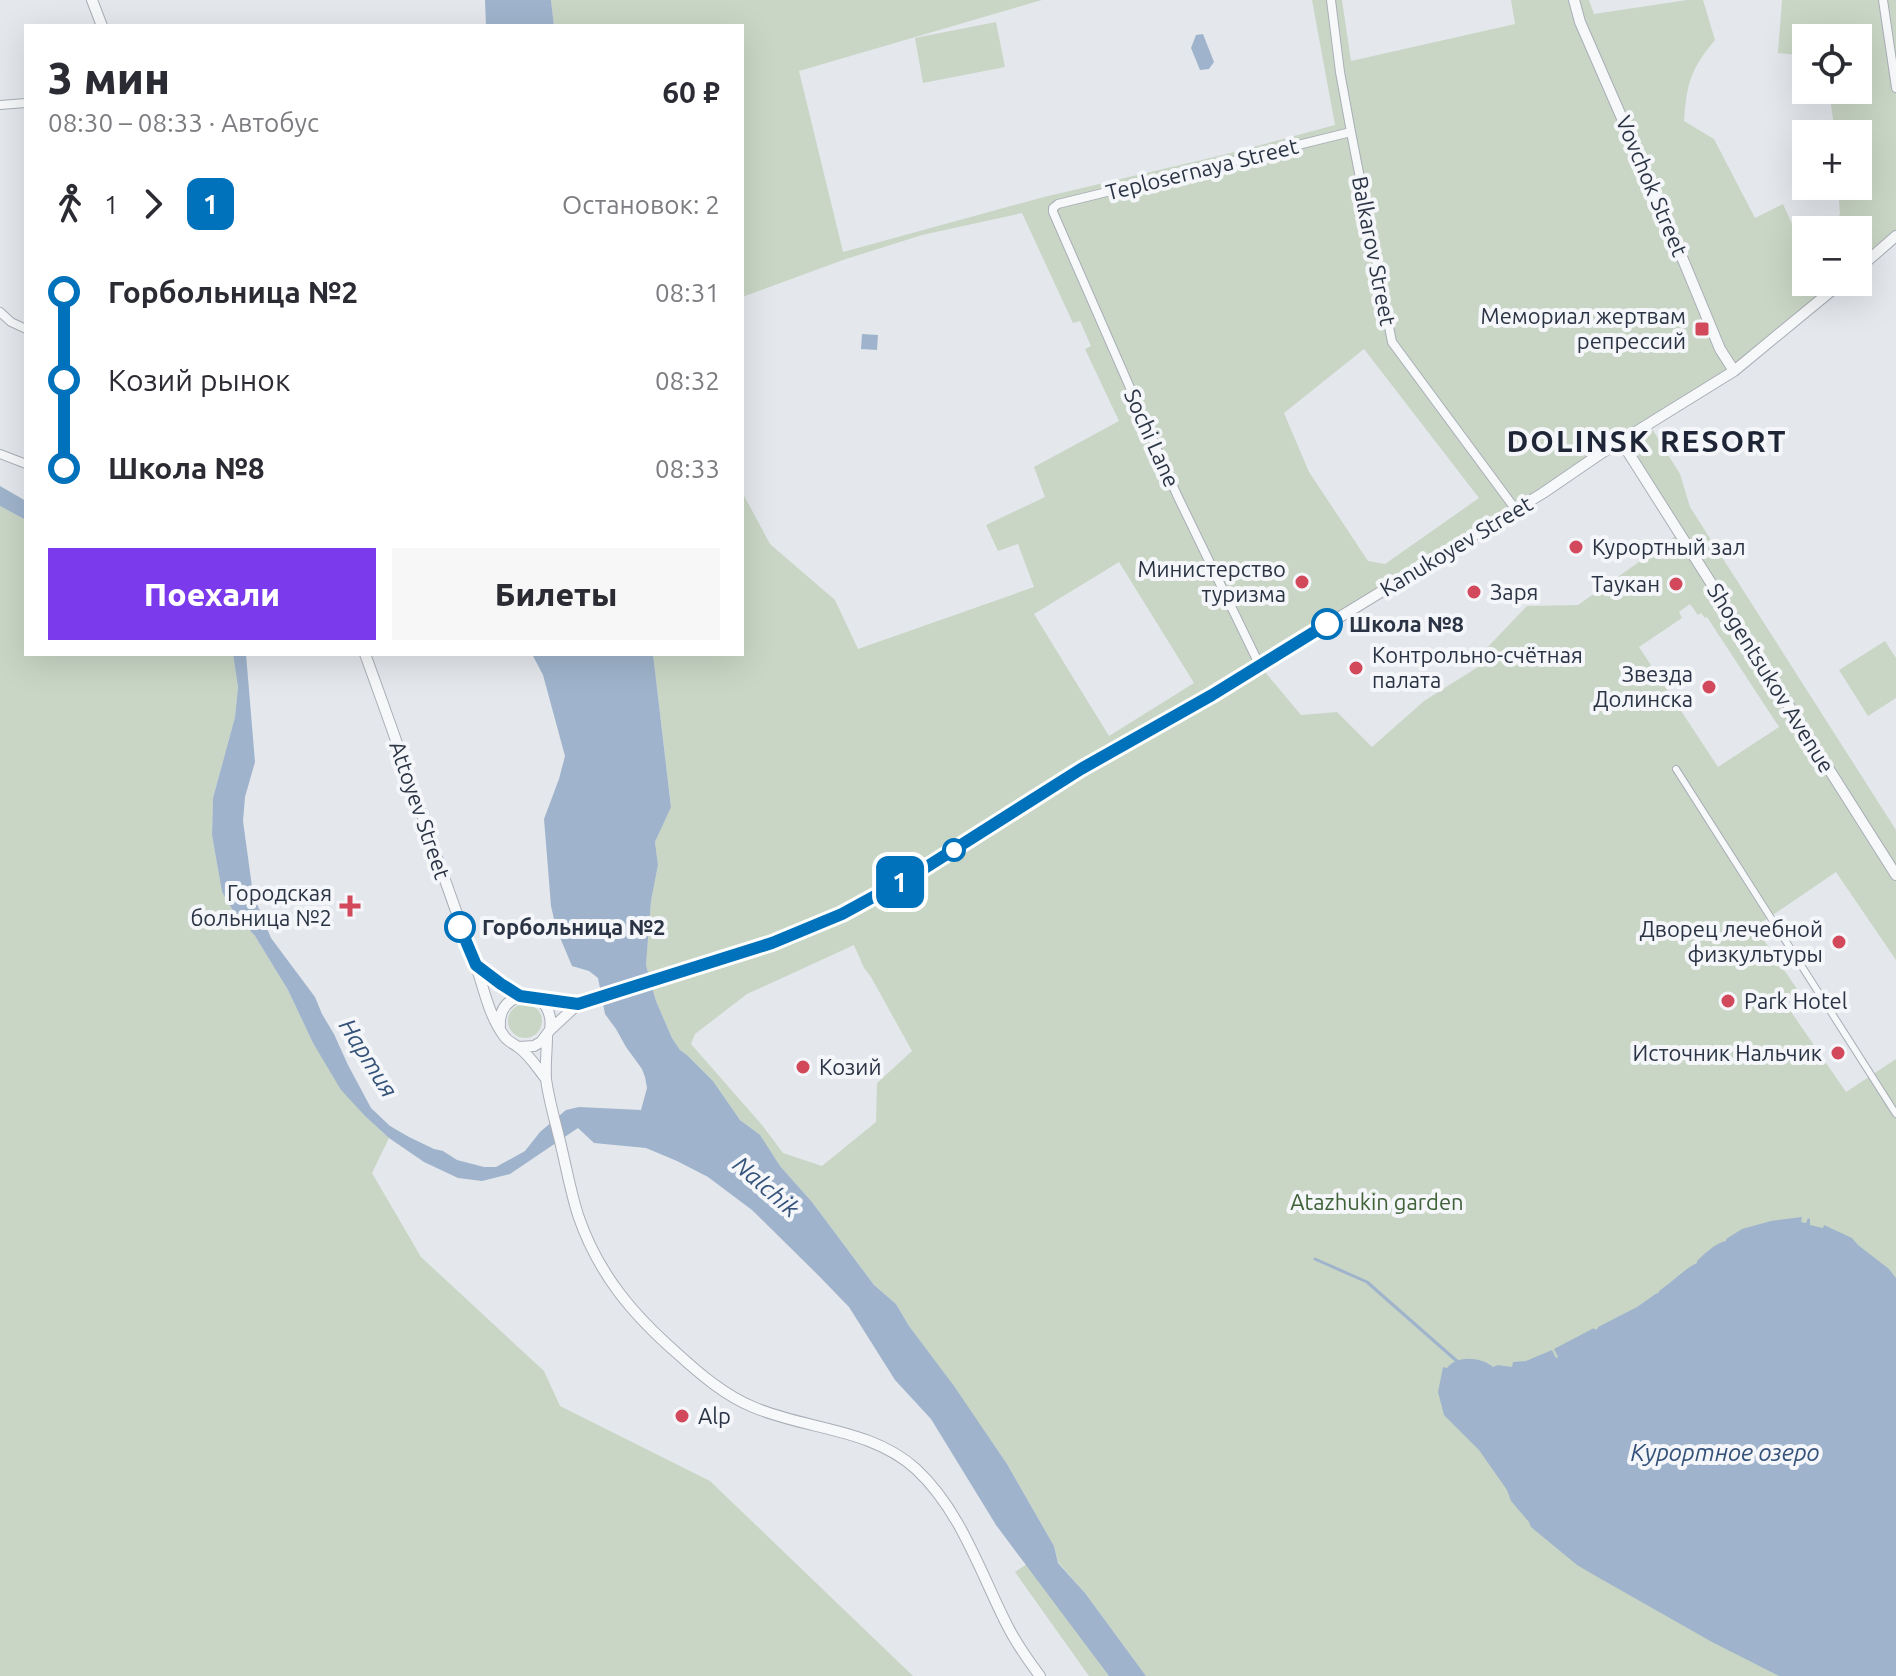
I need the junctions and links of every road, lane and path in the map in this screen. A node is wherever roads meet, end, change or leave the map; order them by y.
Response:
1 (92, 0) edge
2 (1331, 0) edge
3 (1574, 0) edge
4 (1883, 0) edge
5 (101, 24) edge
6 (1896, 88) edge
7 (24, 103) edge
8 (0, 105) edge
9 (1351, 132) junction
10 (1054, 207) joint
11 (1896, 236) edge
12 (1872, 257) edge
13 (1825, 296) edge
14 (0, 312) edge
15 (24, 328) edge
16 (1734, 371) junction
17 (1621, 441) junction
18 (0, 454) edge
19 (24, 463) edge
20 (1516, 510) junction
21 (366, 656) edge
22 (1260, 666) junction
23 (1676, 769) dead end
24 (1896, 875) edge
25 (476, 965) junction
26 (520, 996) junction
27 (533, 997) junction
28 (578, 1004) junction
29 (500, 1030) junction
30 (548, 1033) junction
31 (519, 1047) junction
32 (546, 1079) junction
33 (1896, 1114) edge
34 (1040, 1676) edge

1 - 5 street
2 - 9 street, Balkarov Street
3 - 16 street, Vovchok Street
4 - 6 street
7 - 8 street
9 - 10 street, Teplosernaya Street
9 - 20 street, Balkarov Street
10 - 22 street, Sochi Lane
11 - 12 street
13 - 16 street, Kanukoyev Street
14 - 15 street
16 - 17 street, Kanukoyev Street
17 - 20 street, Kanukoyev Street
17 - 24 street, Shogentsukov Avenue
18 - 19 street
20 - 22 street, Kanukoyev Street
21 - 25 street, Attoyev Street
22 - 28 street, Kanukoyev Street
23 - 33 street
25 - 26 street
25 - 29 street, Attoyev Street
26 - 27 street
26 - 29 street
27 - 28 street
27 - 30 street
28 - 30 street
29 - 31 street
30 - 31 street
30 - 32 street
31 - 32 street
32 - 34 street

